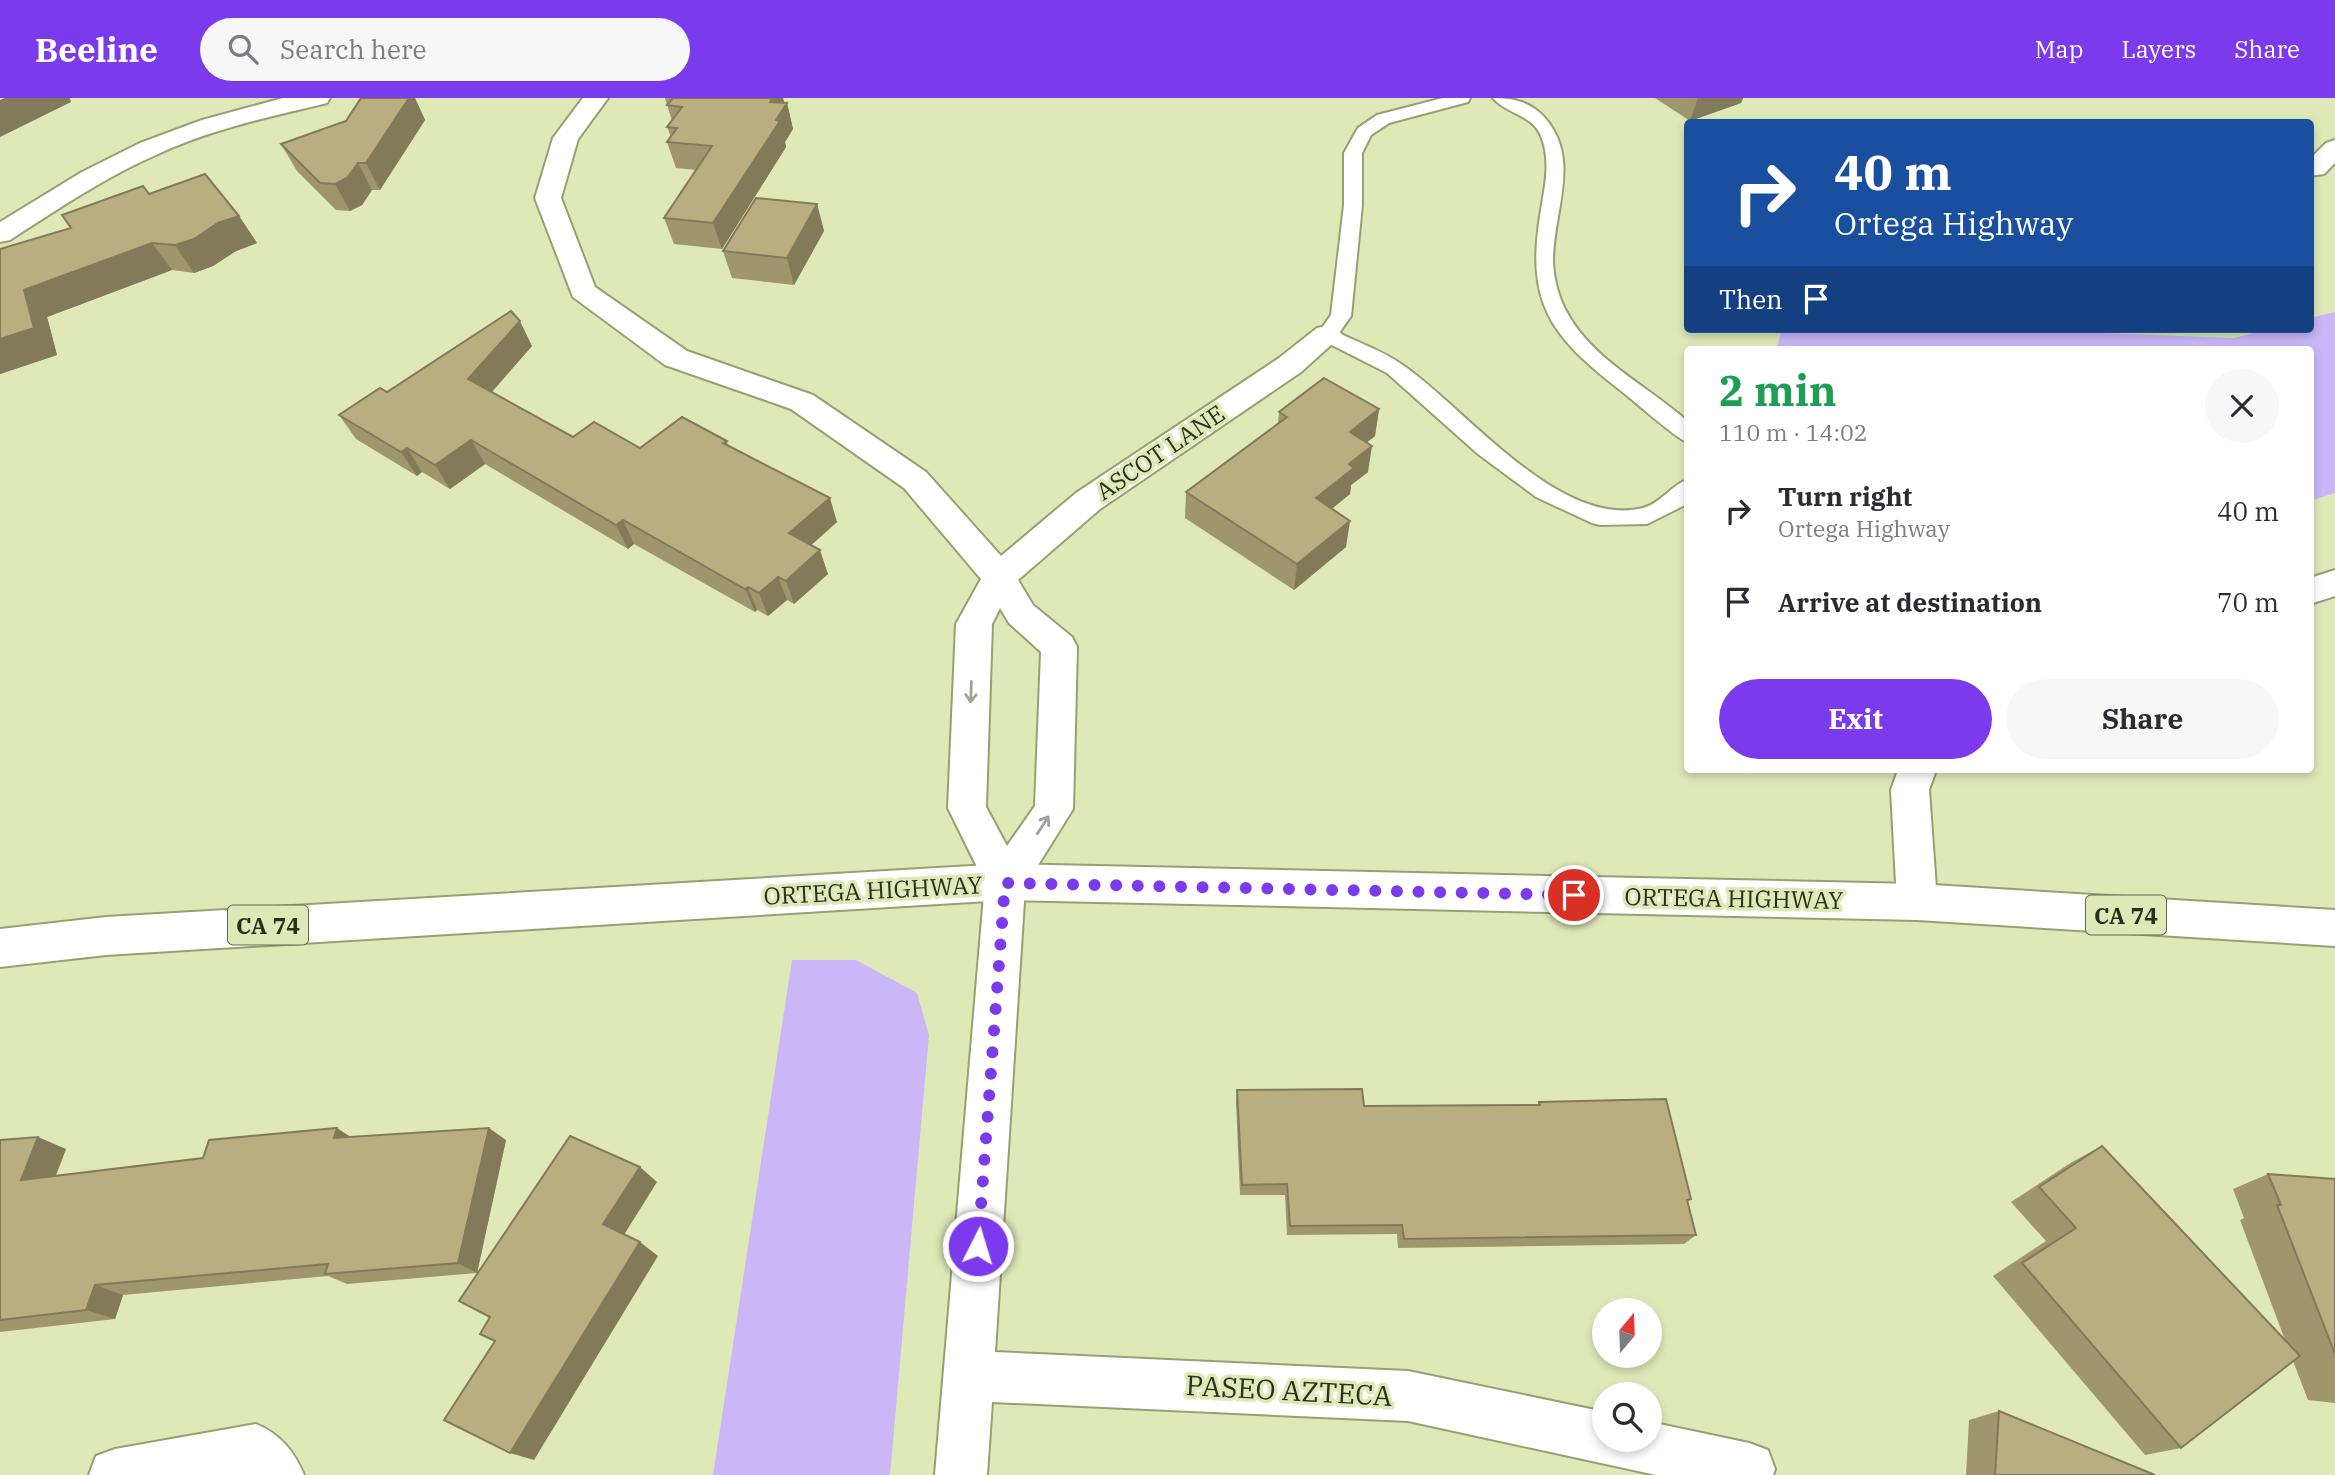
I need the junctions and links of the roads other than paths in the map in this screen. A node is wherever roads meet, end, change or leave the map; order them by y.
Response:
1 (318, 98) edge
2 (597, 98) edge
3 (1462, 98) edge
4 (1501, 98) edge
5 (2335, 148) edge
6 (2315, 169) dead end
7 (0, 234) edge
8 (1326, 335) junction
9 (1684, 433) edge
10 (1684, 492) edge
11 (999, 577) junction
12 (2335, 583) edge
13 (2314, 590) edge
14 (1916, 773) edge
15 (1005, 883) junction
16 (1917, 902) junction
17 (2335, 928) edge
18 (0, 948) edge
19 (968, 1376) junction
20 (1592, 1435) edge
21 (1662, 1450) edge
22 (267, 1462) edge
23 (1749, 1469) dead end
24 (115, 1475) edge
25 (961, 1475) edge

1 - 7 street
2 - 11 street
3 - 8 lane
4 - 9 lane
5 - 6 street
8 - 10 lane
8 - 11 street, ASCOT LANE
11 -> 15 street
15 -> 11 street
12 - 13 street
14 - 16 street
15 - 16 street, ORTEGA HIGHWAY / CA 74
15 - 18 street, ORTEGA HIGHWAY / CA 74
15 - 19 street
16 - 17 street, ORTEGA HIGHWAY / CA 74
19 - 20 street, PASEO AZTECA
19 - 25 street
21 - 23 street
22 - 24 street

